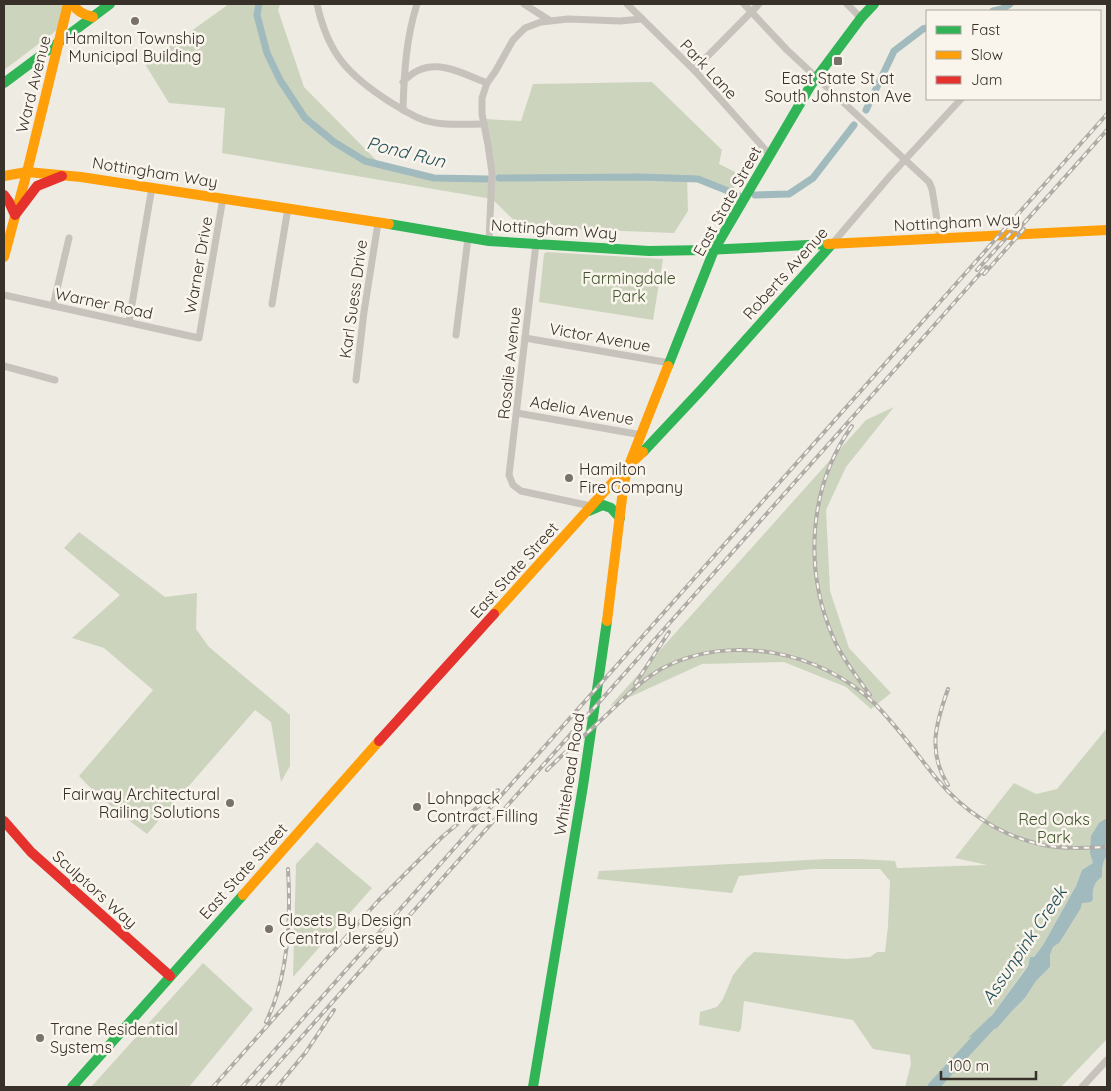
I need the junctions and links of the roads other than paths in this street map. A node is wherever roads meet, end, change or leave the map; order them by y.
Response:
1 (68, 4) edge
2 (73, 4) edge
3 (110, 4) edge
4 (317, 4) edge
5 (417, 4) edge
6 (524, 4) edge
7 (627, 4) edge
8 (744, 4) edge
9 (759, 4) edge
10 (848, 4) edge
11 (874, 4) edge
12 (752, 11) junction
13 (93, 17) junction
14 (861, 18) junction
15 (642, 19) junction
16 (550, 20) junction
17 (59, 42) junction
18 (694, 70) junction
19 (816, 78) junction
20 (404, 82) junction
21 (4, 83) edge
22 (487, 83) junction
23 (960, 100) edge
24 (403, 110) junction
25 (484, 124) junction
26 (770, 154) junction
27 (905, 160) junction
28 (27, 172) junction
29 (64, 175) junction
30 (4, 176) edge
31 (152, 187) junction
32 (4, 195) edge
33 (224, 198) junction
34 (288, 208) junction
35 (15, 215) junction
36 (378, 222) junction
37 (1107, 230) edge
38 (70, 238) dead end
39 (468, 238) junction
40 (940, 238) junction
41 (489, 241) junction
42 (536, 244) junction
43 (832, 244) junction
44 (714, 250) junction
45 (4, 257) edge
46 (4, 295) edge
47 (272, 304) dead end
48 (53, 306) junction
49 (129, 322) junction
50 (456, 335) dead end
51 (199, 338) joint
52 (525, 338) junction
53 (670, 363) junction
54 (4, 366) edge
55 (56, 380) dead end
56 (356, 380) dead end
57 (517, 413) junction
58 (642, 434) junction
59 (629, 465) junction
60 (589, 509) junction
61 (620, 518) junction
62 (4, 821) edge
63 (170, 976) junction
64 (1107, 1060) edge
65 (72, 1087) edge
66 (533, 1087) edge
67 (1082, 1087) edge

1 - 17 street, Ward Avenue
2 - 13 street
3 - 13 street
4 - 24 street
5 - 20 street
6 - 16 street
7 - 15 street, Park Lane
8 - 12 street
9 - 12 street
10 - 14 street
11 - 14 street, East State Street
12 - 18 street
12 - 19 street
13 - 17 street
14 - 19 street, East State Street
15 - 16 street
15 - 18 street, Park Lane
16 - 22 street
17 - 21 street
17 - 28 street, Ward Avenue
18 - 26 street, Park Lane
19 - 26 street, East State Street
19 - 27 street
20 - 22 street
20 - 24 street
22 - 25 street
23 - 27 street, Roberts Avenue
24 - 25 street
25 - 41 street
26 - 44 street, East State Street
27 - 40 street
27 - 43 street, Roberts Avenue
28 - 29 street, Nottingham Way
28 - 30 street, Nottingham Way
28 - 35 street
29 - 31 street, Nottingham Way
29 - 35 street
31 - 33 street, Nottingham Way
31 - 49 street
32 - 35 street
33 - 34 street, Nottingham Way
33 - 51 street, Warner Drive
34 - 36 street, Nottingham Way
34 - 47 street
35 - 45 street
36 - 39 street, Nottingham Way
36 - 56 street, Karl Suess Drive
37 - 40 street, Nottingham Way
38 - 48 street
39 - 41 street, Nottingham Way
39 - 50 street
40 - 43 street, Nottingham Way
41 - 42 street, Nottingham Way
42 - 44 street, Nottingham Way
42 - 52 street, Rosalie Avenue
43 - 44 street, Nottingham Way
43 - 59 street, Roberts Avenue
44 - 53 street, East State Street
46 - 48 street, Warner Road
48 - 49 street, Warner Road
49 - 51 street, Warner Road
52 - 53 street, Victor Avenue
52 - 57 street, Rosalie Avenue
53 - 58 street, East State Street
54 - 55 street
57 - 58 street, Adelia Avenue
57 - 60 street, Rosalie Avenue
58 - 59 street, East State Street
59 - 60 street, East State Street
59 - 61 street, Whitehead Road
60 - 61 street
60 - 63 street, East State Street
61 - 66 street, Whitehead Road
62 - 63 street, Sculptors Way
63 - 65 street, East State Street
64 - 67 street

